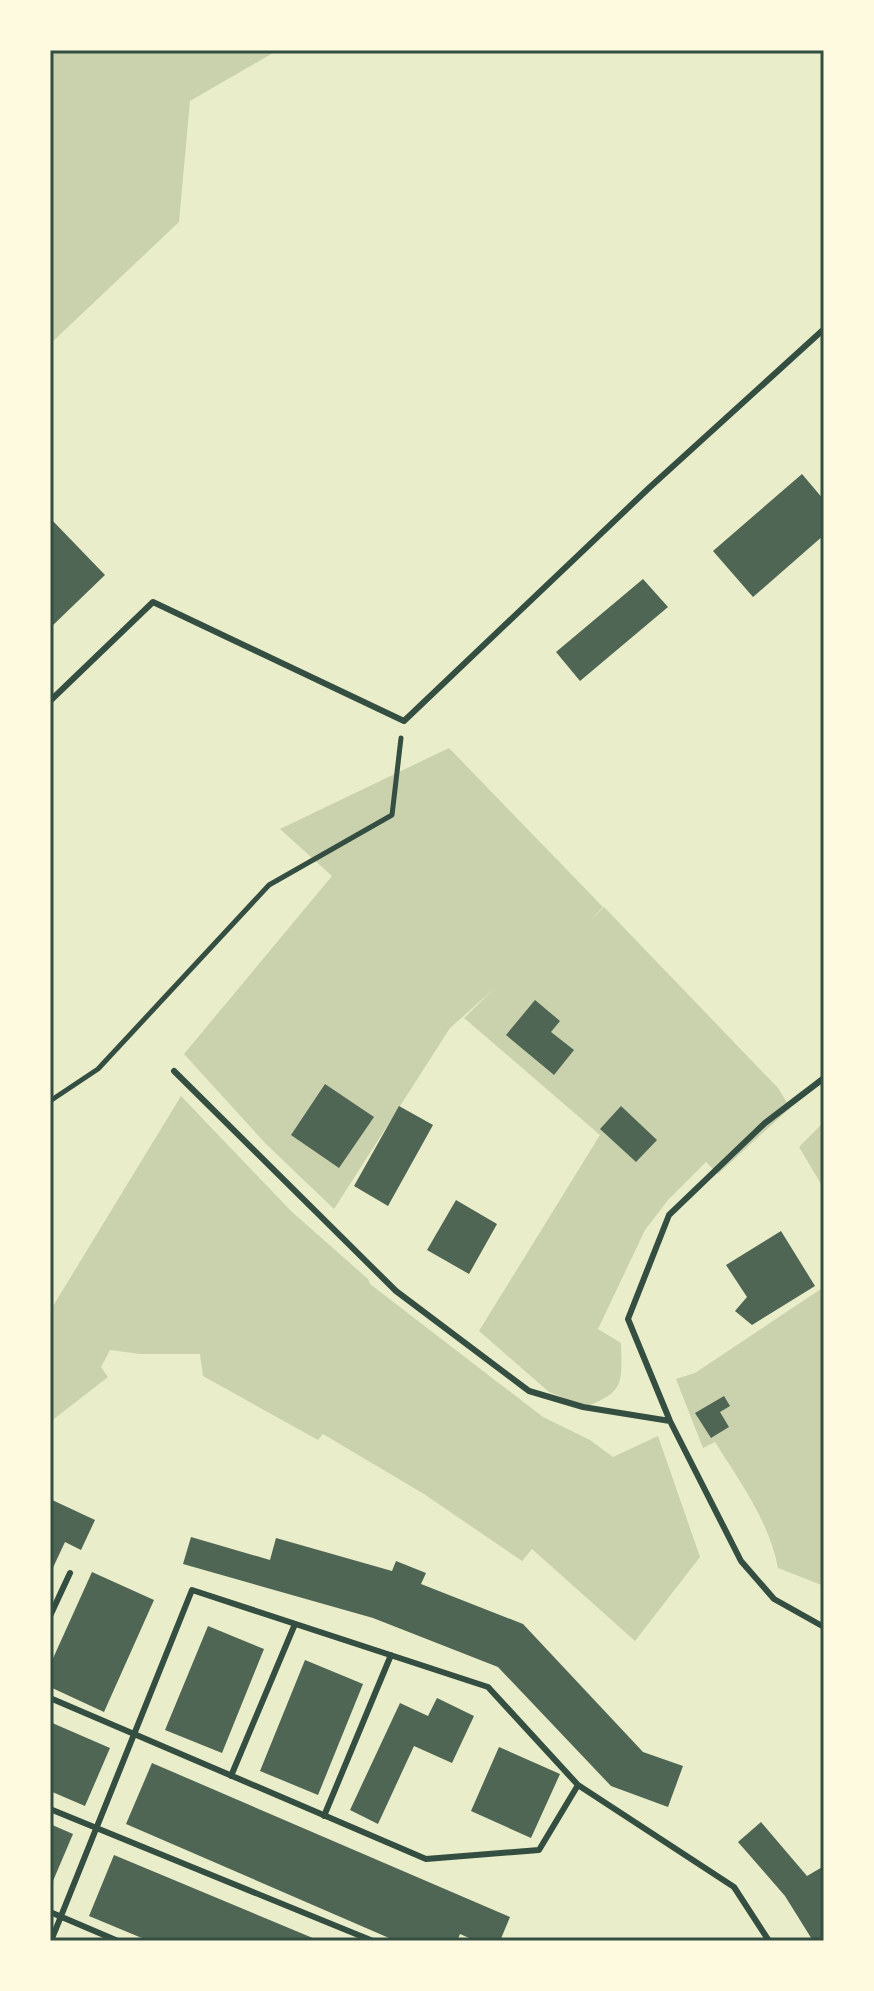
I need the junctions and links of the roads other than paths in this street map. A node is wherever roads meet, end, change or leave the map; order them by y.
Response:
1 (824, 329) edge
2 (50, 701) edge
3 (174, 1071) dead end
4 (824, 1078) edge
5 (670, 1421) junction
6 (70, 1573) dead end
7 (50, 1616) edge
8 (295, 1624) junction
9 (824, 1627) edge
10 (391, 1655) junction
11 (50, 1698) edge
12 (134, 1734) junction
13 (231, 1776) junction
14 (578, 1785) junction
15 (50, 1809) edge
16 (324, 1816) junction
17 (96, 1829) junction
18 (50, 1912) edge
19 (61, 1916) junction
20 (51, 1941) edge
21 (118, 1941) edge
22 (373, 1941) edge
23 (769, 1941) edge

1 - 2 lane
3 - 5 lane
4 - 5 lane
5 - 9 lane
6 - 7 lane
8 - 10 lane
8 - 12 lane
8 - 13 lane
10 - 14 lane
10 - 16 lane
11 - 12 lane
12 - 13 lane
12 - 17 lane
13 - 16 lane
14 - 16 lane
14 - 23 lane
15 - 17 lane
17 - 19 lane
17 - 22 lane
18 - 19 lane
19 - 20 lane
19 - 21 lane

